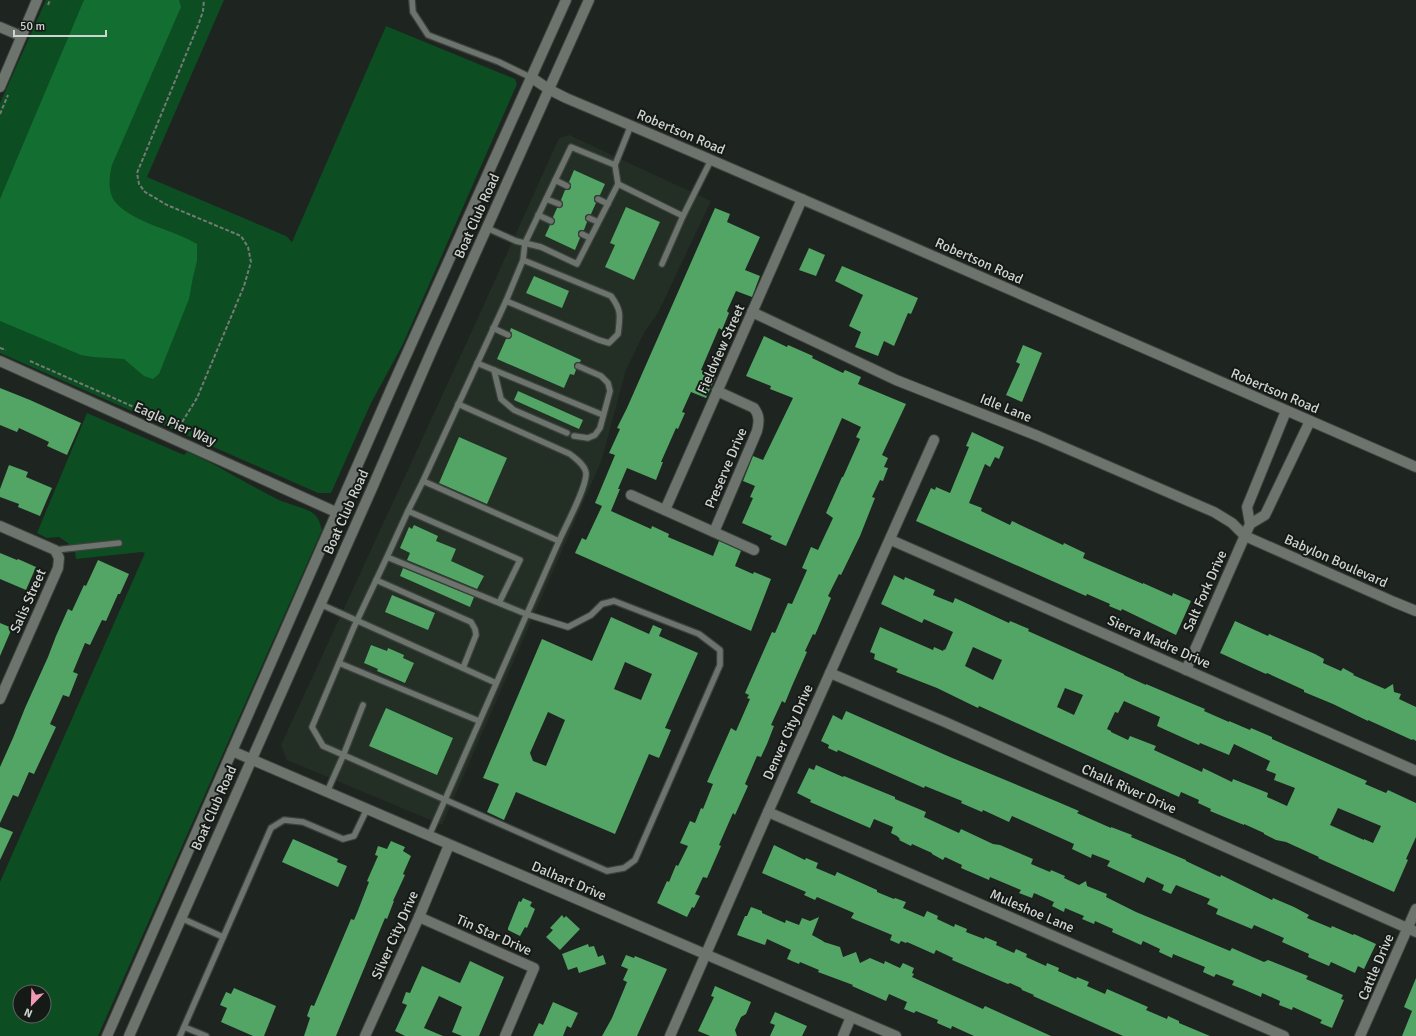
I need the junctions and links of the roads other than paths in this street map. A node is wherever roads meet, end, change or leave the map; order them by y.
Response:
1 (37, 0) edge
2 (412, 0) edge
3 (566, 0) edge
4 (590, 0) edge
5 (0, 27) edge
6 (21, 36) junction
7 (532, 78) junction
8 (0, 87) edge
9 (550, 90) junction
10 (631, 125) junction
11 (712, 160) junction
12 (615, 165) junction
13 (555, 180) junction
14 (618, 184) junction
15 (567, 186) dead end
16 (802, 198) junction
17 (546, 199) junction
18 (598, 199) dead end
19 (559, 204) dead end
20 (608, 204) junction
21 (538, 215) junction
22 (683, 216) junction
23 (589, 218) dead end
24 (551, 221) dead end
25 (598, 222) junction
26 (487, 228) junction
27 (582, 234) dead end
28 (590, 238) junction
29 (525, 243) junction
30 (523, 260) junction
31 (662, 264) dead end
32 (506, 301) junction
33 (752, 312) junction
34 (493, 328) junction
35 (508, 335) dead end
36 (0, 361) edge
37 (477, 363) junction
38 (578, 366) dead end
39 (494, 370) junction
40 (717, 391) junction
41 (458, 404) junction
42 (1286, 411) junction
43 (603, 415) junction
44 (1310, 421) junction
45 (567, 433) dead end
46 (574, 436) dead end
47 (934, 440) dead end
48 (1416, 466) edge
49 (423, 481) junction
50 (630, 495) dead end
51 (665, 510) junction
52 (408, 512) junction
53 (338, 513) junction
54 (1250, 524) junction
55 (0, 526) edge
56 (714, 532) junction
57 (1245, 536) junction
58 (891, 540) junction
59 (559, 541) junction
60 (119, 543) dead end
61 (754, 550) dead end
62 (57, 554) junction
63 (387, 557) junction
64 (376, 580) junction
65 (499, 603) junction
66 (320, 604) junction
67 (1416, 611) edge
68 (526, 614) junction
69 (357, 621) junction
70 (339, 663) junction
71 (463, 668) junction
72 (1186, 670) junction
73 (830, 673) junction
74 (496, 683) junction
75 (1, 694) edge
76 (363, 705) dead end
77 (479, 721) junction
78 (232, 751) junction
79 (343, 756) junction
80 (251, 759) junction
81 (1416, 771) edge
82 (327, 792) junction
83 (445, 800) junction
84 (367, 809) junction
85 (768, 812) junction
86 (429, 836) junction
87 (449, 845) junction
88 (1416, 909) edge
89 (419, 917) junction
90 (181, 918) junction
91 (1412, 930) edge
92 (223, 937) junction
93 (706, 955) junction
94 (851, 1017) junction
95 (184, 1027) junction
96 (107, 1036) edge
97 (129, 1036) edge
98 (180, 1036) edge
99 (206, 1036) edge
100 (365, 1036) edge
101 (505, 1036) edge
102 (670, 1036) edge
103 (843, 1036) edge
104 (896, 1036) edge
105 (1284, 1036) edge
106 (1360, 1036) edge

1 - 6 street
2 - 7 lane
3 - 7 street, Boat Club Road
4 - 9 street, Boat Club Road
5 - 6 street
6 - 8 street
7 - 9 street, Robertson Road
7 - 53 street, Boat Club Road
9 - 10 street, Robertson Road
9 - 26 street, Boat Club Road
10 - 11 street, Robertson Road
10 - 12 lane
11 - 16 street, Robertson Road
11 - 22 lane
12 - 13 lane
12 - 14 lane
13 - 15 lane
13 - 17 lane
14 - 20 lane
14 - 22 lane
16 - 33 street, Fieldview Street
16 - 42 street, Robertson Road
17 - 19 lane
17 - 21 lane
18 - 20 lane
20 - 25 lane
21 - 24 lane
21 - 29 lane
22 - 31 lane
23 - 25 lane
25 - 28 lane
26 - 29 lane
26 - 66 street, Boat Club Road
27 - 28 lane
28 - 29 lane
29 - 30 lane
30 - 32 lane
30 - 32 lane
32 - 34 lane
33 - 40 street, Fieldview Street
33 - 57 street, Idle Lane
34 - 35 lane
34 - 37 lane
36 - 53 street, Eagle Pier Way
37 - 39 lane
37 - 41 lane
38 - 43 lane
39 - 43 lane
39 - 45 lane
40 - 51 street, Fieldview Street
40 - 56 street, Preserve Drive
41 - 49 lane
41 - 59 lane
42 - 44 street, Robertson Road
42 - 54 street, Salt Fork Drive
43 - 46 lane
44 - 48 street, Robertson Road
44 - 54 street
47 - 58 street, Denver City Drive
49 - 52 lane
49 - 59 lane
50 - 51 street
51 - 56 street
52 - 63 lane
52 - 65 lane
53 - 78 street, Boat Club Road
54 - 57 street, Salt Fork Drive
55 - 62 street
56 - 61 street
57 - 67 street, Babylon Boulevard
57 - 72 street, Salt Fork Drive
58 - 72 street, Sierra Madre Drive
58 - 73 street, Denver City Drive
59 - 68 lane
60 - 62 lane
62 - 75 street, Salis Street
63 - 64 lane
63 - 65 lane
64 - 69 lane
64 - 71 lane
65 - 68 lane
66 - 69 lane
66 - 80 street, Boat Club Road
68 - 74 lane
68 - 83 lane
69 - 70 lane
69 - 71 lane
70 - 77 lane
70 - 79 lane
71 - 74 lane
72 - 81 street, Sierra Madre Drive
73 - 85 street, Denver City Drive
73 - 91 street, Chalk River Drive
74 - 77 lane
76 - 79 lane
77 - 83 lane
78 - 80 street, Dalhart Drive
78 - 96 street, Boat Club Road
79 - 82 lane
79 - 83 lane
80 - 82 street, Dalhart Drive
80 - 90 street, Boat Club Road
82 - 84 street, Dalhart Drive
83 - 86 lane
84 - 86 street, Dalhart Drive
84 - 92 lane
85 - 93 street, Denver City Drive
85 - 105 street, Muleshoe Lane
86 - 87 street, Dalhart Drive
87 - 89 street, Silver City Drive
87 - 93 street, Dalhart Drive
88 - 91 street, Cattle Drive
89 - 100 street, Silver City Drive
89 - 101 street, Tin Star Drive
90 - 92 lane
90 - 97 street, Boat Club Road
91 - 106 street, Cattle Drive
92 - 95 lane
93 - 94 street, Dalhart Drive
93 - 102 street, Denver City Drive
94 - 103 street
94 - 104 street, Dalhart Drive
95 - 98 lane
95 - 99 lane

